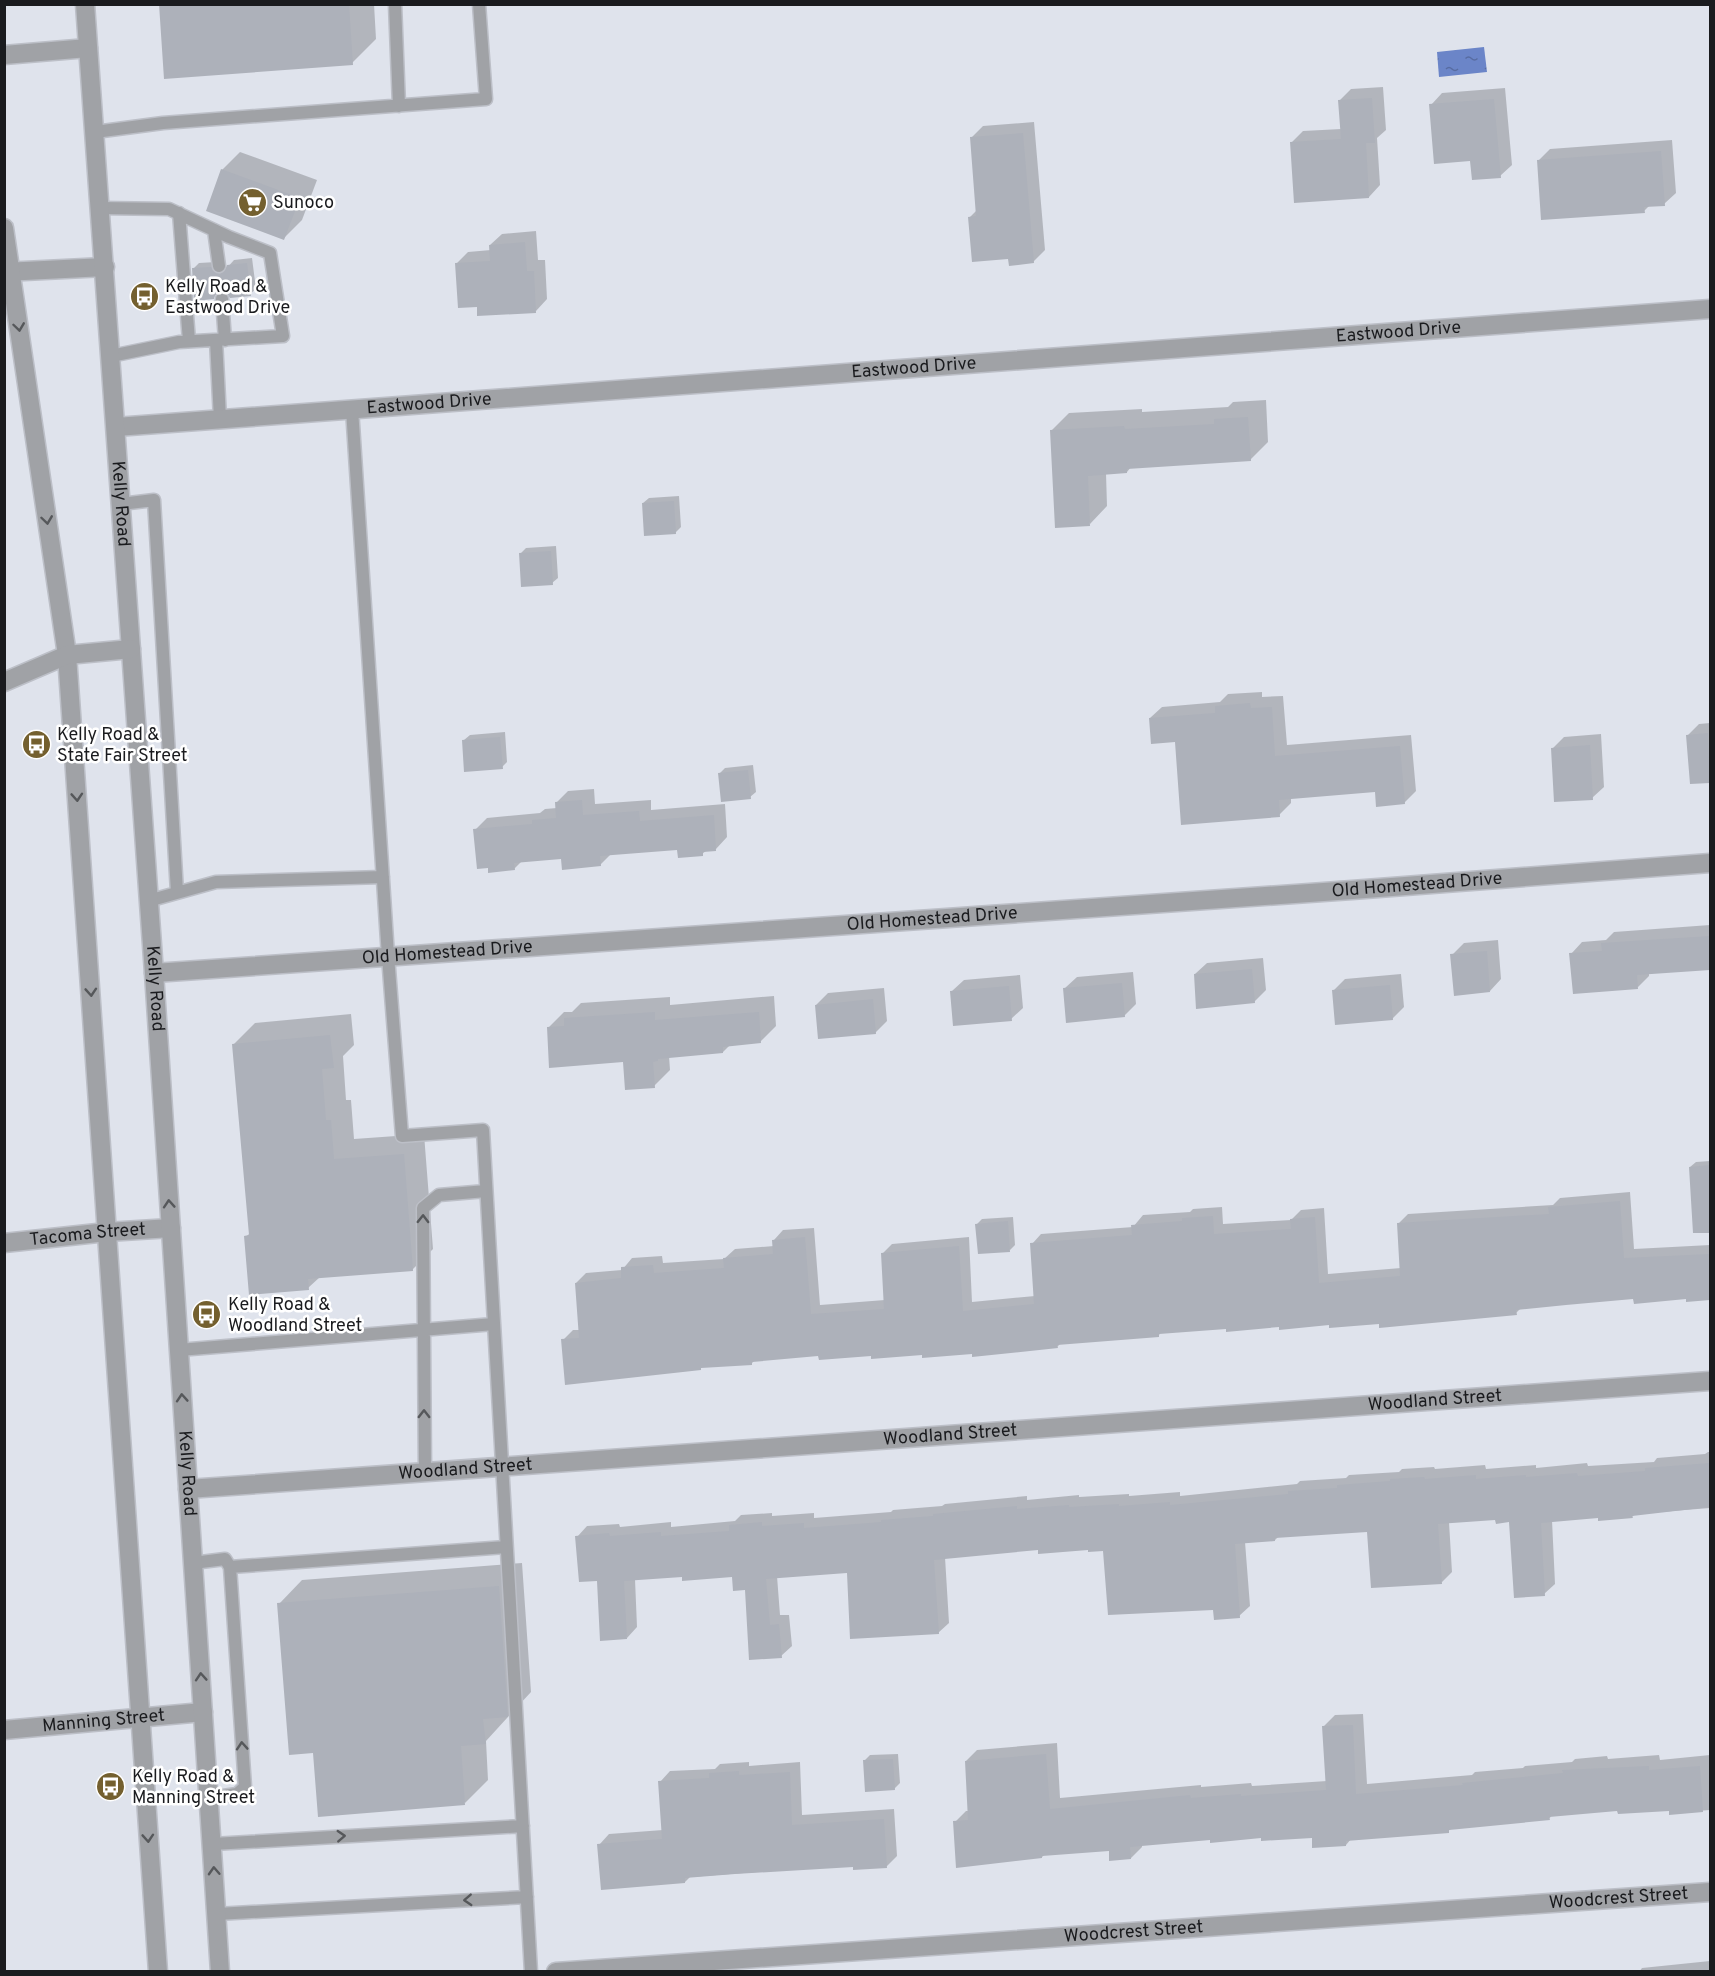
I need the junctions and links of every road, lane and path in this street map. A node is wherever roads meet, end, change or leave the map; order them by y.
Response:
1 (85, 4) edge
2 (395, 4) edge
3 (479, 4) edge
4 (88, 48) junction
5 (4, 55) edge
6 (399, 106) junction
7 (95, 132) junction
8 (100, 208) junction
9 (179, 213) junction
10 (4, 228) edge
11 (214, 230) junction
12 (219, 266) dead end
13 (105, 267) junction
14 (8, 272) edge
15 (222, 298) dead end
16 (1710, 309) edge
17 (221, 340) junction
18 (189, 342) junction
19 (111, 356) junction
20 (352, 409) junction
21 (220, 419) junction
22 (116, 427) junction
23 (121, 504) junction
24 (130, 649) junction
25 (67, 655) junction
26 (4, 682) edge
27 (1710, 863) edge
28 (383, 877) junction
29 (177, 892) junction
30 (148, 901) junction
31 (388, 957) junction
32 (154, 973) junction
33 (486, 1191) junction
34 (171, 1228) junction
35 (107, 1232) junction
36 (4, 1243) edge
37 (494, 1324) junction
38 (424, 1330) junction
39 (179, 1350) junction
40 (1710, 1381) edge
41 (501, 1467) junction
42 (425, 1472) junction
43 (188, 1489) junction
44 (506, 1547) junction
45 (193, 1563) junction
46 (230, 1567) junction
47 (203, 1712) junction
48 (140, 1717) junction
49 (4, 1730) edge
50 (209, 1798) junction
51 (523, 1826) junction
52 (213, 1844) junction
53 (1710, 1892) edge
54 (527, 1897) junction
55 (217, 1914) junction
56 (158, 1971) edge
57 (220, 1971) edge
58 (531, 1971) edge
59 (556, 1971) edge

1 - 4 street, Kelly Road
2 - 6 lane
3 - 6 lane
4 - 5 street
4 - 7 street, Kelly Road
6 - 7 lane
7 - 8 street, Kelly Road
8 - 9 lane
8 - 13 street, Kelly Road
9 - 11 lane
9 - 18 lane
10 - 14 street
11 - 12 lane
11 - 17 lane
13 - 14 street
13 - 19 street, Kelly Road
14 -> 25 street
15 - 17 lane
16 - 20 street, Eastwood Drive
17 - 18 lane
17 - 21 lane
18 - 19 lane
19 - 22 street, Kelly Road
20 - 21 street, Eastwood Drive
20 - 28 lane
21 - 22 street, Eastwood Drive
22 - 23 street, Kelly Road
23 - 24 street, Kelly Road
23 - 29 lane
24 - 25 street
24 - 30 street, Kelly Road
25 - 26 street
25 -> 35 street
27 - 31 street, Old Homestead Drive
28 - 29 lane
28 - 31 lane
29 - 30 lane
30 - 32 street, Kelly Road
31 - 32 street, Old Homestead Drive
31 - 33 lane
34 -> 32 street, Kelly Road
33 - 37 lane
38 -> 33 lane
34 - 35 street, Tacoma Street
34 - 39 street, Kelly Road
35 - 36 street, Tacoma Street
35 - 48 street
37 - 38 lane
37 - 41 lane
38 - 39 lane
42 -> 38 lane
43 -> 39 street, Kelly Road
40 - 41 street, Woodland Street
41 - 42 street, Woodland Street
41 - 44 lane
42 - 43 street, Woodland Street
43 - 45 street, Kelly Road
44 - 46 lane
44 - 51 lane
45 - 46 lane
47 -> 45 street, Kelly Road
50 -> 46 lane
47 - 48 street, Manning Street
47 - 50 street, Kelly Road
48 - 49 street, Manning Street
48 -> 56 street
50 - 52 street, Kelly Road
52 -> 51 lane
51 - 54 lane
55 -> 52 street, Kelly Road
53 - 59 street, Woodcrest Street
54 -> 55 lane
54 - 58 lane
55 - 57 street, Kelly Road

